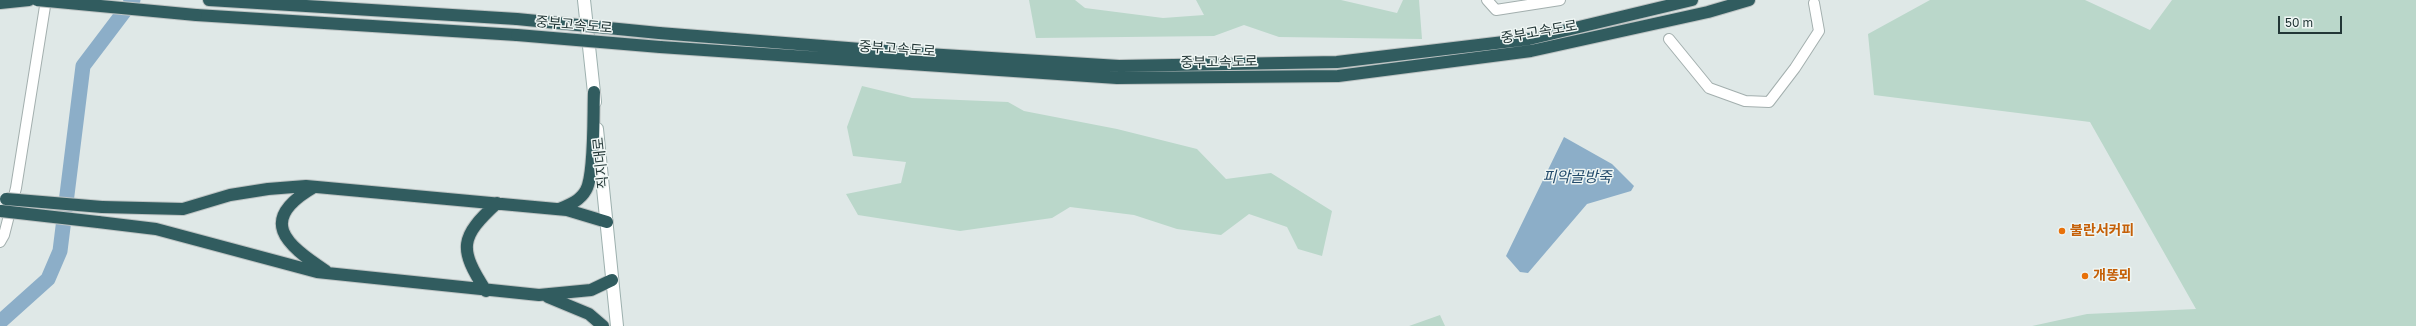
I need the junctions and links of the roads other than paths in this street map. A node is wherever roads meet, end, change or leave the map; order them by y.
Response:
1 (29, 0) edge
2 (37, 0) edge
3 (46, 0) edge
4 (209, 0) edge
5 (584, 0) edge
6 (1487, 0) edge
7 (1560, 0) edge
8 (1692, 0) edge
9 (1749, 0) edge
10 (0, 3) edge
11 (1814, 3) dead end
12 (1669, 38) dead end
13 (594, 92) junction
14 (314, 187) junction
15 (2, 198) edge
16 (497, 203) junction
17 (558, 209) junction
18 (1, 211) edge
19 (607, 222) junction
20 (0, 242) edge
21 (331, 274) junction
22 (612, 280) junction
23 (486, 290) junction
24 (539, 294) junction
25 (603, 326) edge
26 (617, 326) edge

1 - 10 highway
2 - 9 highway, 중부고속도로, bridge
3 - 20 street
4 - 8 highway, 중부고속도로, bridge
5 - 13 main road, 직지대로
6 - 7 street
11 - 12 street
13 - 17 highway
13 - 19 main road, 직지대로
14 - 15 highway, bridge
14 - 16 highway
14 - 21 highway
16 - 17 highway
16 - 23 highway
17 - 19 highway
18 - 21 highway, bridge
19 - 22 main road, 직지대로
21 - 23 highway
22 - 24 highway
22 - 26 main road, 직지대로
23 - 24 highway
24 - 25 highway

